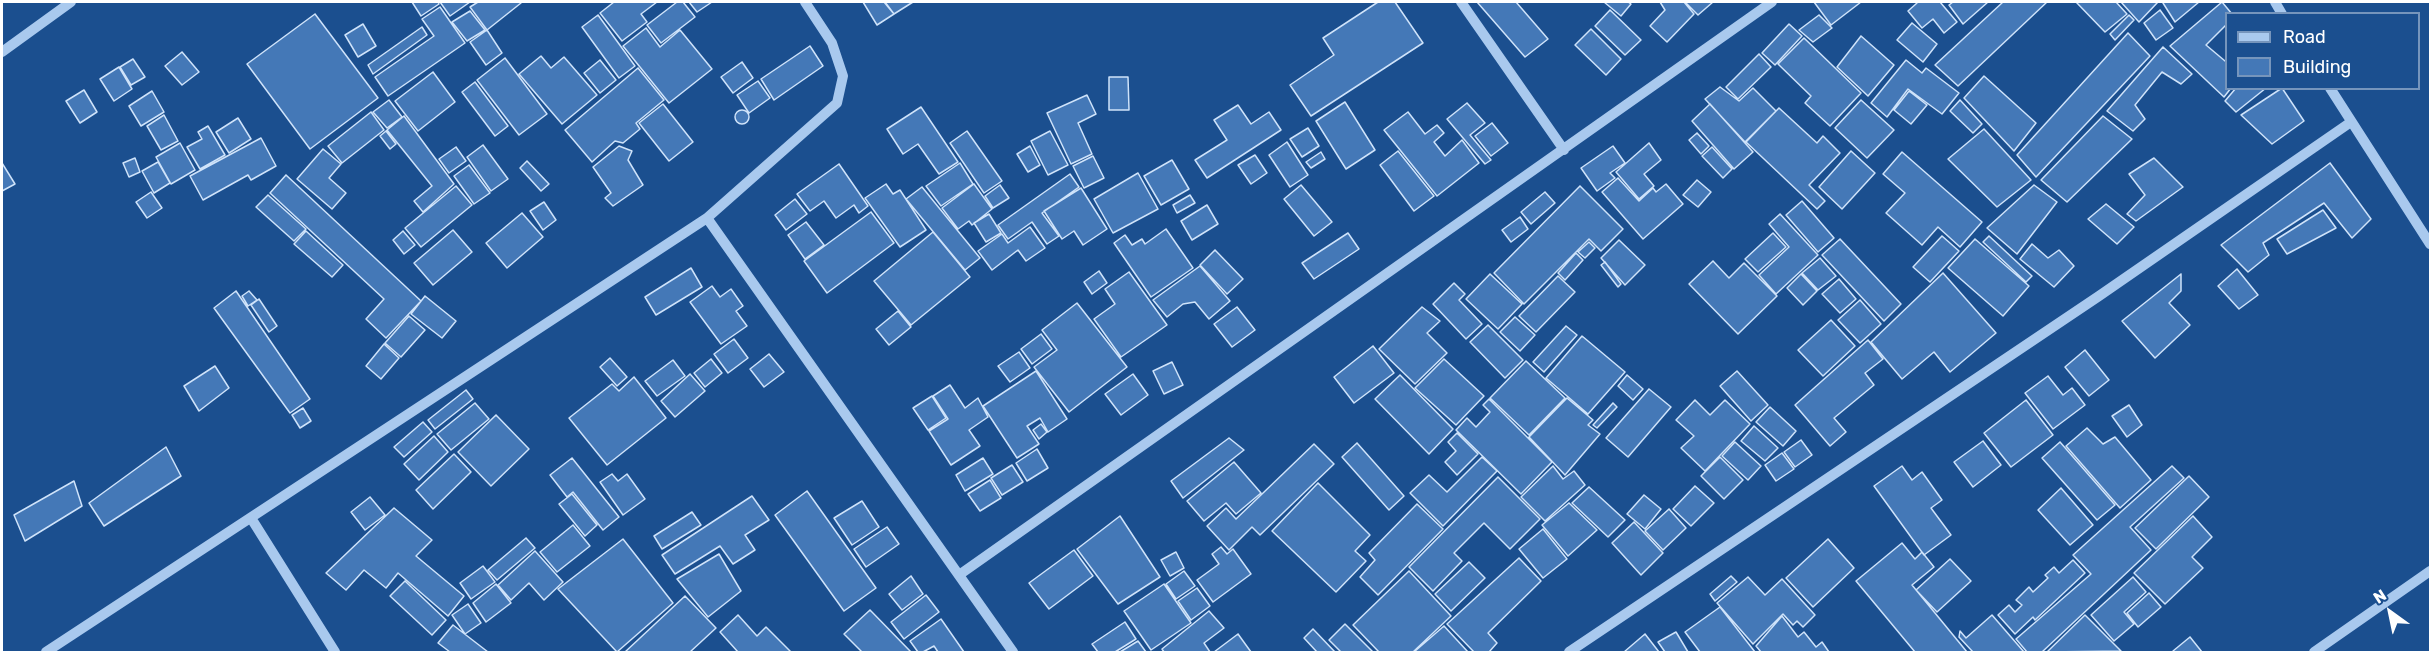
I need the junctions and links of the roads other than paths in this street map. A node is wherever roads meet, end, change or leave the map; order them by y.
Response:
1 (71, 2) edge
2 (805, 2) edge
3 (1461, 2) edge
4 (1772, 2) edge
5 (2, 52) edge
6 (2331, 90) edge
7 (2352, 122) junction
8 (1564, 150) junction
9 (707, 218) junction
10 (2430, 244) edge
11 (251, 518) junction
12 (2430, 571) edge
13 (959, 575) junction
14 (45, 652) edge
15 (335, 652) edge
16 (1014, 652) edge
17 (1569, 652) edge
18 (2314, 652) edge

1 - 5 street
2 - 9 street
3 - 8 street
4 - 8 street
6 - 7 street
7 - 10 street
7 - 17 street
8 - 13 street
9 - 11 street
9 - 13 street
11 - 14 street
11 - 15 street
12 - 18 street
13 - 16 street

